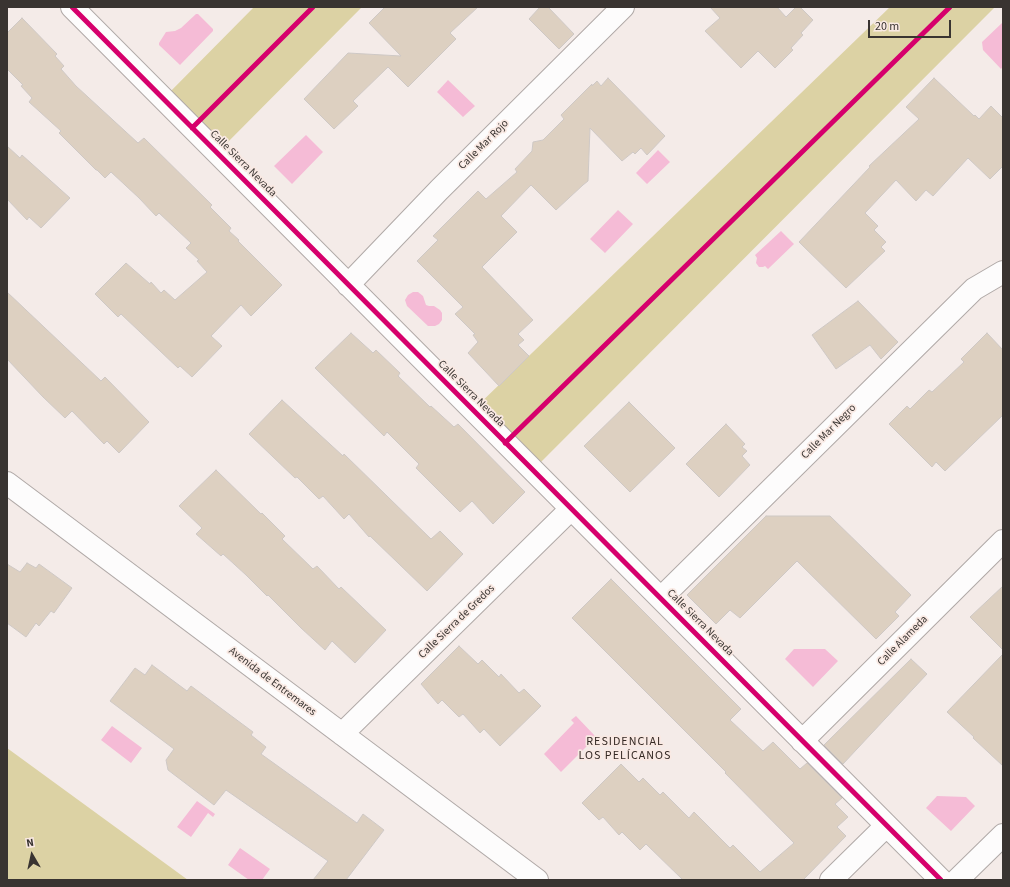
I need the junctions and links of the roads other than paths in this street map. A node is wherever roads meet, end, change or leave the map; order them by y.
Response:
1 (72, 7) edge
2 (623, 7) edge
3 (1003, 272) edge
4 (348, 285) junction
5 (7, 483) edge
6 (572, 509) junction
7 (1003, 541) edge
8 (661, 598) junction
9 (342, 734) junction
10 (802, 741) junction
11 (886, 826) junction
12 (1003, 835) edge
13 (537, 880) edge
14 (831, 880) edge
15 (941, 880) edge
16 (957, 880) edge

1 - 4 street, Calle Sierra Nevada
2 - 4 street, Calle Mar Rojo
3 - 8 street, Calle Mar Negro
4 - 6 street, Calle Sierra Nevada
5 - 9 street, Avenida de Entremares
6 - 8 street, Calle Sierra Nevada
6 - 9 street, Calle Sierra de Gredos
7 - 10 street, Calle Alameda
8 - 10 street, Calle Sierra Nevada
9 - 13 street, Avenida de Entremares
10 - 11 street, Calle Sierra Nevada
11 - 14 street
11 - 15 street, Calle Sierra Nevada
12 - 16 street

